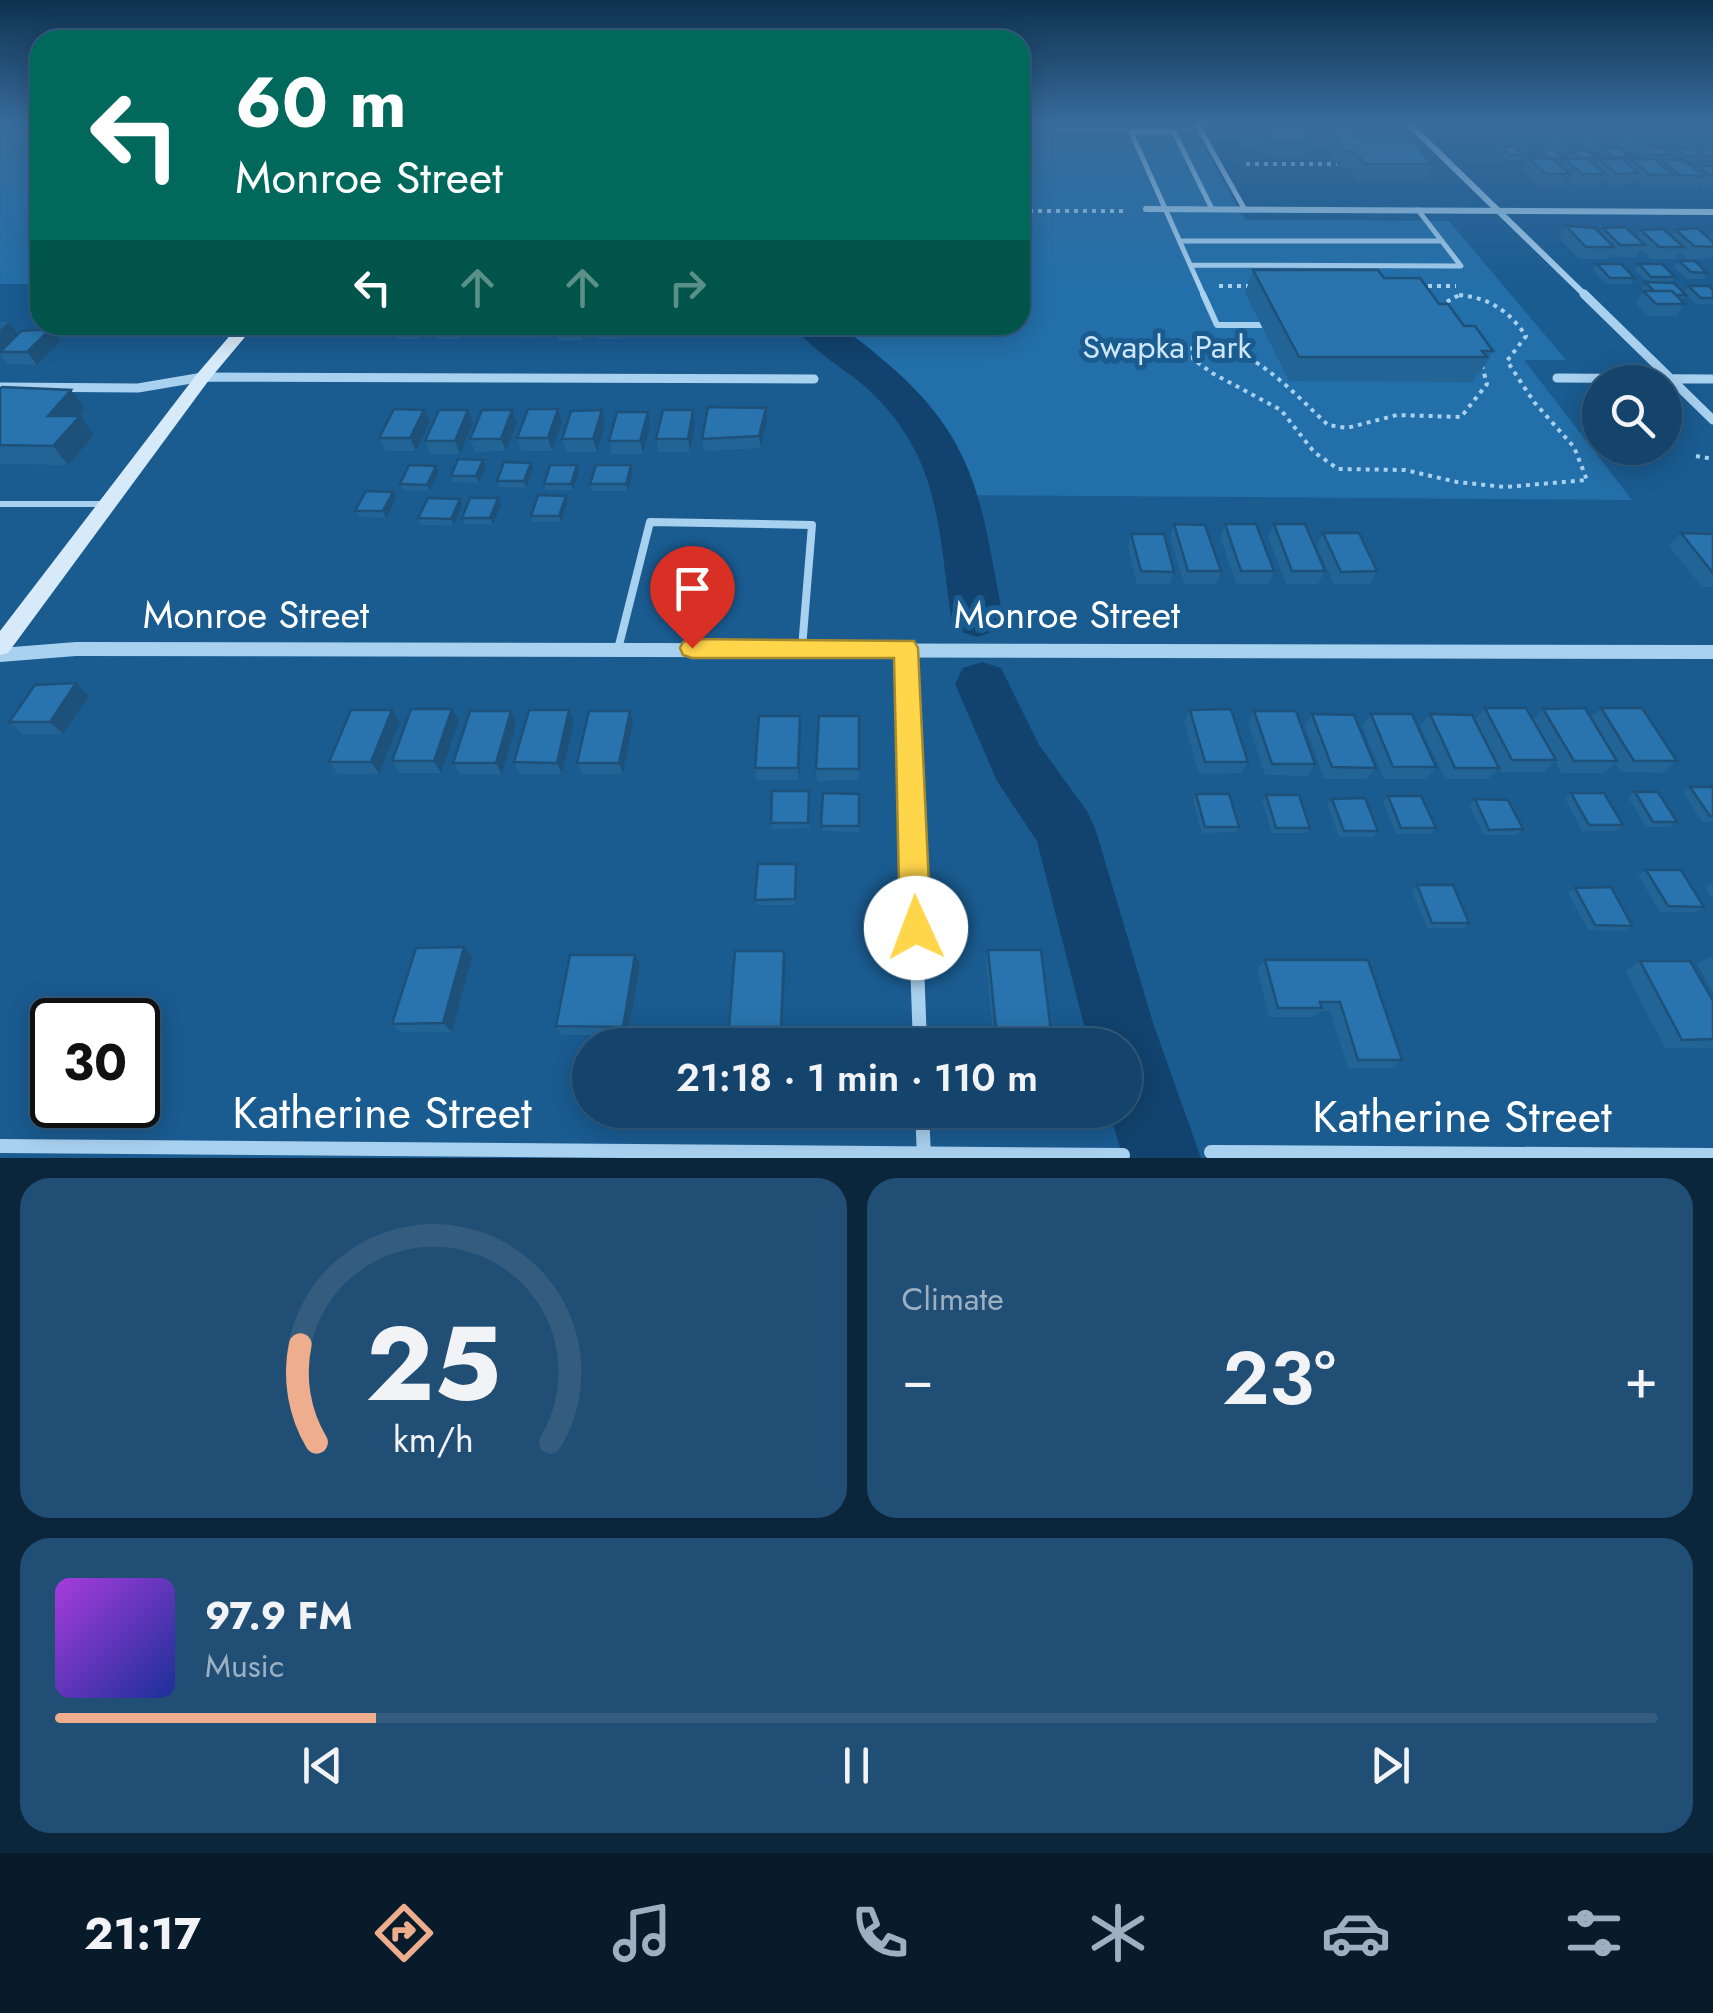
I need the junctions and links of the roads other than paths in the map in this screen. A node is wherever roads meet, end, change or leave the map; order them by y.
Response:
1 (1152, 178) edge
2 (1196, 178) edge
3 (1227, 178) edge
4 (1465, 178) edge
5 (1146, 209) road end
6 (1166, 209) junction
7 (1212, 210) junction
8 (1244, 210) junction
9 (1418, 210) junction
10 (1500, 212) junction
11 (1713, 212) edge
12 (1180, 241) junction
13 (1442, 241) junction
14 (1190, 264) junction
15 (1262, 325) dead end
16 (239, 335) edge
17 (1658, 365) edge
18 (203, 377) junction
19 (1558, 378) dead end
20 (1582, 378) edge
21 (814, 379) dead end
22 (1682, 379) edge
23 (1713, 379) edge
24 (0, 387) edge
25 (20, 387) junction
26 (52, 388) junction
27 (1682, 389) edge
28 (12, 395) edge
29 (44, 396) edge
30 (1713, 420) edge
31 (0, 504) edge
32 (110, 504) junction
33 (0, 647) edge
34 (618, 648) junction
35 (802, 648) junction
36 (906, 648) junction
37 (1713, 652) edge
38 (0, 655) edge
39 (919, 1028) edge
40 (923, 1128) edge
41 (0, 1146) edge
42 (1211, 1152) dead end
43 (1122, 1155) dead end
44 (1713, 1155) edge
45 (924, 1156) edge

1 - 6 lane
2 - 7 lane
3 - 8 lane
4 - 10 street
5 - 6 street
6 - 7 street
6 - 12 lane
7 - 8 street
8 - 9 street
9 - 10 street
9 - 13 lane
10 - 11 street
10 - 17 street
12 - 13 lane
12 - 14 lane
13 - 14 lane
14 - 15 lane
16 - 18 main road
18 - 21 street
18 - 26 street
18 - 32 main road
19 - 20 street
22 - 23 street
24 - 25 street
25 - 26 street
25 - 28 lane
26 - 29 lane
27 - 30 street
31 - 32 lane
32 - 33 main road
34 - 35 street, Monroe Street
34 - 35 lane
34 - 38 street, Monroe Street
35 - 36 street, Monroe Street
36 - 37 street, Monroe Street
36 - 39 street
40 - 45 street
41 - 45 street, Katherine Street
42 - 44 street, Katherine Street
43 - 45 street, Katherine Street

